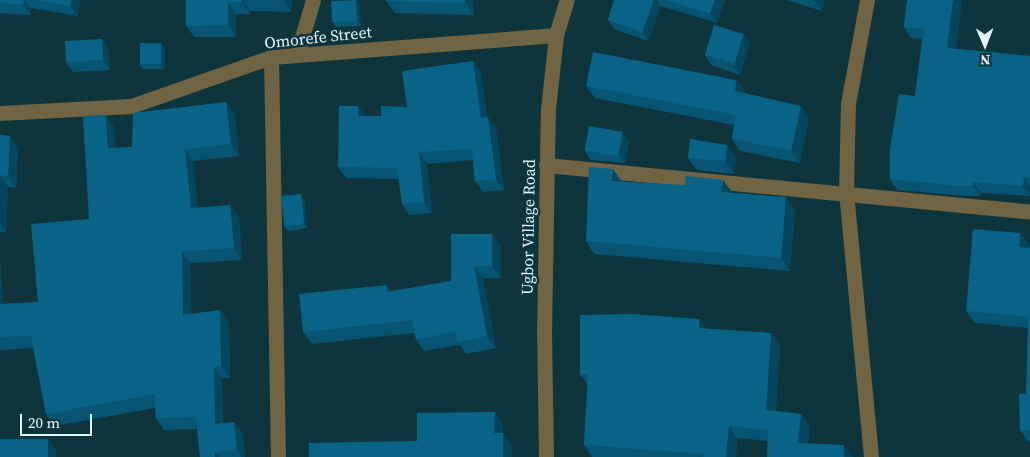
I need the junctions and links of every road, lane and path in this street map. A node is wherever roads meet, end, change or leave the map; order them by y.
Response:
1 (313, 0) edge
2 (567, 0) edge
3 (868, 0) edge
4 (556, 35) junction
5 (297, 54) junction
6 (271, 57) junction
7 (0, 113) edge
8 (546, 165) junction
9 (846, 192) junction
10 (1030, 212) edge
11 (278, 457) edge
12 (546, 457) edge
13 (872, 457) edge

1 - 5 street
2 - 4 street, Ugbor Village Road
3 - 9 street
4 - 5 street, Omorefe Street
4 - 8 street, Ugbor Village Road
5 - 6 street, Omorefe Street
6 - 7 street, Omorefe Street
6 - 11 street
8 - 9 street
8 - 12 street, Ugbor Village Road
9 - 10 street
9 - 13 street

